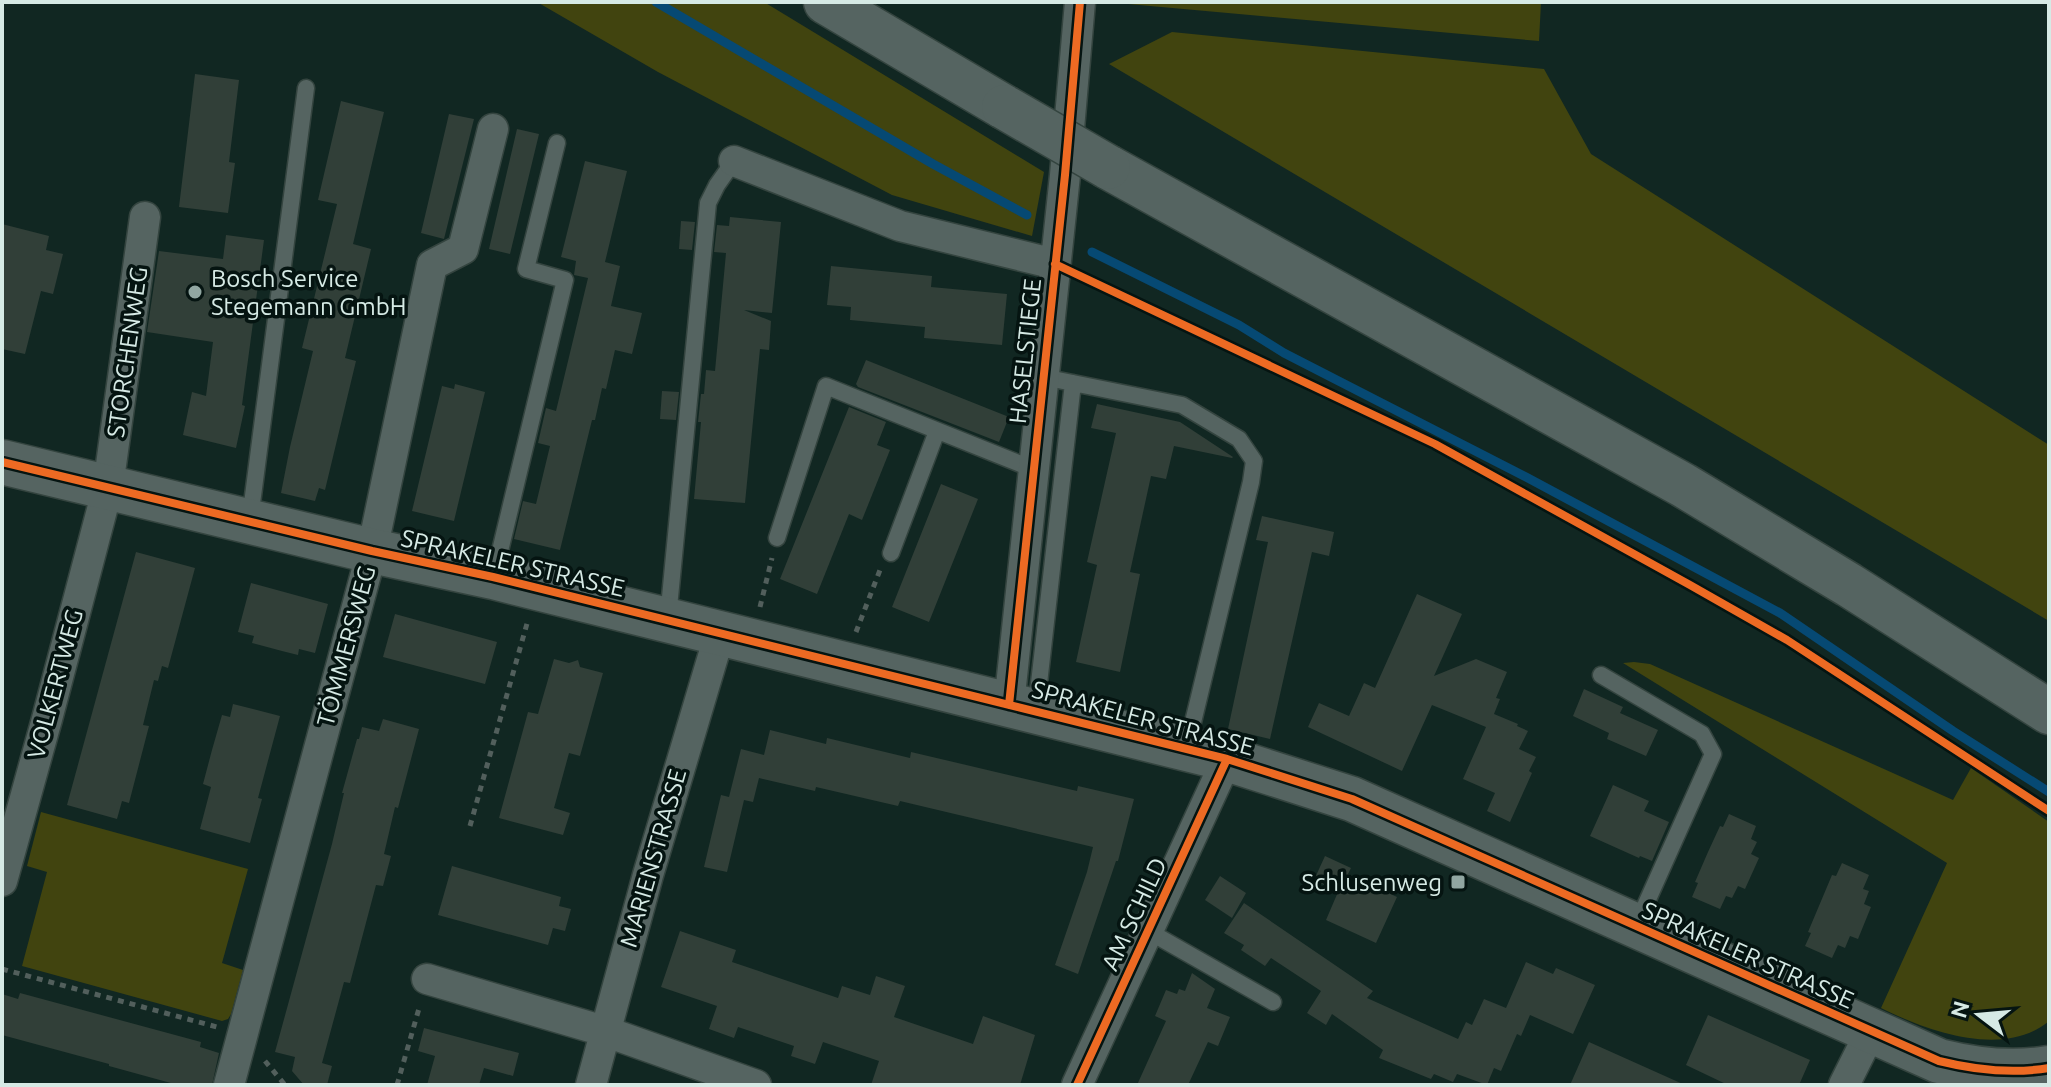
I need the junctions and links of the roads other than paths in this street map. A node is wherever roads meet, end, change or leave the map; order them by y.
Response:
1 (826, 2) edge
2 (1080, 2) edge
3 (306, 88) dead end
4 (493, 129) dead end
5 (557, 143) dead end
6 (734, 161) joint
7 (145, 217) dead end
8 (1055, 264) junction
9 (1043, 377) junction
10 (1073, 383) junction
11 (937, 431) junction
12 (2, 462) edge
13 (1033, 469) junction
14 (108, 487) junction
15 (249, 520) junction
16 (777, 538) road end
17 (372, 551) junction
18 (891, 553) road end
19 (493, 577) junction
20 (667, 620) junction
21 (735, 637) junction
22 (1601, 675) dead end
23 (1022, 708) junction
24 (2049, 712) edge
25 (1207, 754) junction
26 (11, 811) edge
27 (2, 881) edge
28 (1636, 927) junction
29 (1148, 931) junction
30 (427, 979) road end
31 (1273, 1002) dead end
32 (604, 1031) junction
33 (1871, 1031) junction
34 (2049, 1068) edge
35 (229, 1085) edge
36 (591, 1085) edge
37 (756, 1085) edge
38 (1077, 1085) edge
39 (1844, 1085) edge

1 - 24 street, bridge
2 - 8 street, HASELSTIEGE
3 - 15 lane
4 - 17 street, TÖMMERSWEG
5 - 19 lane
6 - 8 street, HASELSTIEGE
6 - 20 lane
7 - 14 street, STORCHENWEG
8 - 9 street, HASELSTIEGE
9 - 10 lane
9 - 13 street, HASELSTIEGE
10 - 23 lane
10 - 25 lane
11 - 13 lane
11 - 16 lane
11 - 18 lane
12 - 14 street, SPRAKELER STRASSE
13 - 23 street, HASELSTIEGE
14 - 15 street, SPRAKELER STRASSE
14 - 26 street, VOLKERTWEG
15 - 17 street, SPRAKELER STRASSE
17 - 19 street, SPRAKELER STRASSE
17 - 35 street, TÖMMERSWEG
19 - 20 street, SPRAKELER STRASSE
20 - 21 street, SPRAKELER STRASSE
21 - 23 street, SPRAKELER STRASSE
21 - 32 street, MARIENSTRASSE
22 - 28 lane
23 - 25 street, SPRAKELER STRASSE
25 - 28 street, SPRAKELER STRASSE
25 - 29 street, AM SCHILD
26 - 27 street, VOLKERTWEG
28 - 33 street, SPRAKELER STRASSE
29 - 31 lane
29 - 38 street, AM SCHILD
30 - 32 street
32 - 36 street, MARIENSTRASSE
32 - 37 street
33 - 34 street, SPRAKELER STRASSE
33 - 39 street

